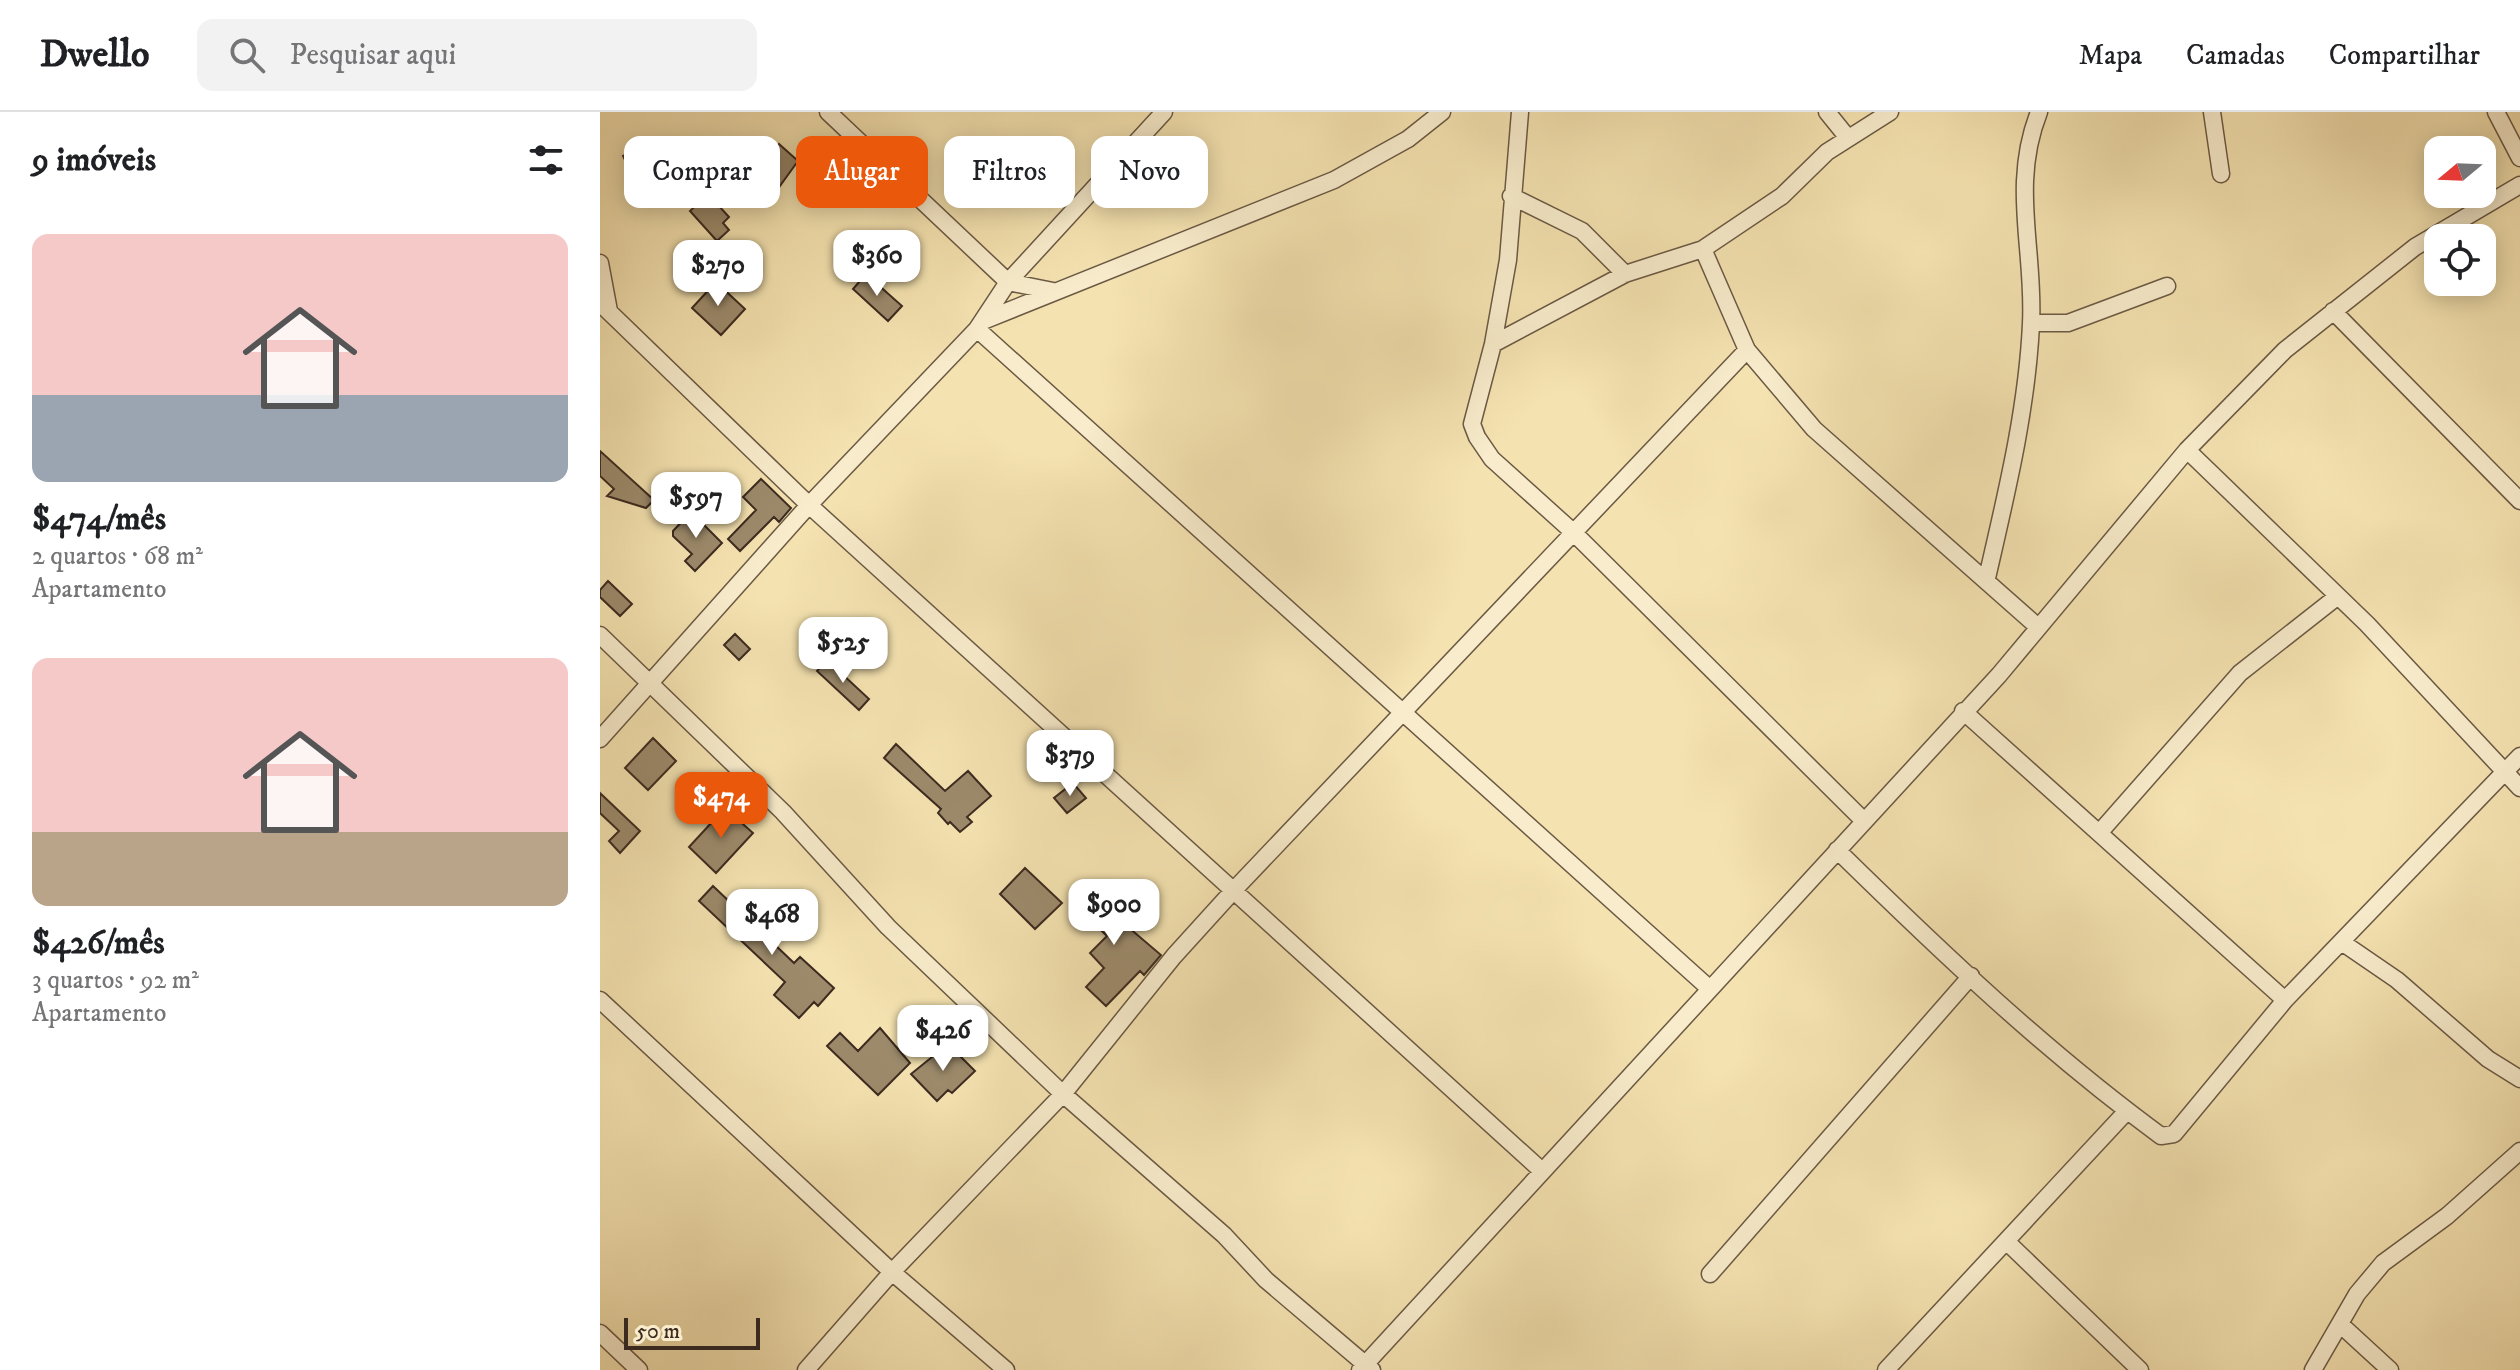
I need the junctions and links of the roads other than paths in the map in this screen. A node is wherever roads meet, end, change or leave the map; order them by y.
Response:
1 (1164, 112) edge
2 (1442, 112) edge
3 (1520, 112) edge
4 (1827, 112) edge
5 (1890, 112) edge
6 (2039, 112) edge
7 (2212, 112) edge
8 (2496, 112) edge
9 (836, 114) edge
10 (2514, 130) edge
11 (1848, 138) junction
12 (2520, 158) edge
13 (2221, 174) dead end
14 (2520, 185) edge
15 (1511, 196) junction
16 (1703, 249) junction
17 (600, 263) edge
18 (1625, 274) junction
19 (1008, 282) junction
20 (2167, 286) dead end
21 (1055, 291) junction
22 (605, 307) edge
23 (2333, 311) junction
24 (2031, 323) junction
25 (980, 325) junction
26 (1493, 344) junction
27 (1747, 350) junction
28 (2187, 450) junction
29 (2520, 501) edge
30 (809, 505) junction
31 (1573, 532) junction
32 (1987, 578) junction
33 (2338, 596) junction
34 (2038, 627) junction
35 (600, 635) edge
36 (652, 682) junction
37 (1963, 711) junction
38 (1401, 713) junction
39 (600, 739) edge
40 (2520, 756) edge
41 (2505, 772) junction
42 (2520, 788) edge
43 (1863, 820) junction
44 (2100, 832) junction
45 (1837, 850) junction
46 (1233, 891) junction
47 (2343, 943) junction
48 (1971, 976) junction
49 (1710, 989) junction
50 (600, 1000) edge
51 (2285, 1000) junction
52 (2520, 1079) edge
53 (1063, 1094) junction
54 (2127, 1111) junction
55 (2520, 1151) edge
56 (1542, 1171) junction
57 (2006, 1241) junction
58 (892, 1272) junction
59 (1710, 1274) dead end
60 (2341, 1325) junction
61 (600, 1333) edge
62 (1366, 1368) edge
63 (2136, 1369) edge
64 (639, 1370) edge
65 (806, 1370) edge
66 (1006, 1370) edge
67 (1886, 1370) edge
68 (2313, 1370) edge
69 (2390, 1370) edge

1 - 19 street
2 - 21 street
3 - 15 street
4 - 11 street
5 - 11 street
6 - 24 street
7 - 13 street
8 - 10 street
9 - 19 street
10 - 12 street
11 - 16 street
14 - 23 street
15 - 18 street
15 - 26 street
16 - 18 street
16 - 27 street
17 - 22 street
18 - 26 street
19 - 21 street
19 - 25 street
20 - 24 street
21 - 25 street
22 - 30 street
23 - 28 street
23 - 29 street
24 - 32 street
25 - 30 street
25 - 38 street
26 - 31 street
27 - 31 street
27 - 32 street
28 - 33 street
28 - 34 street
30 - 36 street
30 - 46 street
31 - 38 street
31 - 43 street
32 - 34 street
33 - 41 street
33 - 44 street
34 - 37 street
35 - 36 street
36 - 39 street
36 - 53 street
37 - 43 street
37 - 44 street
38 - 46 street
38 - 49 street
40 - 41 street
41 - 42 street
41 - 47 street
43 - 45 street
44 - 51 street
45 - 48 street
45 - 49 street
46 - 53 street
46 - 56 street
47 - 51 street
47 - 52 street
48 - 54 street
48 - 59 street
49 - 56 street
50 - 58 street
51 - 54 street
53 - 58 street
53 - 62 street
54 - 57 street
55 - 60 street
56 - 62 street
57 - 63 street
57 - 67 street
58 - 65 street
58 - 66 street
60 - 68 street
60 - 69 street
61 - 64 street

